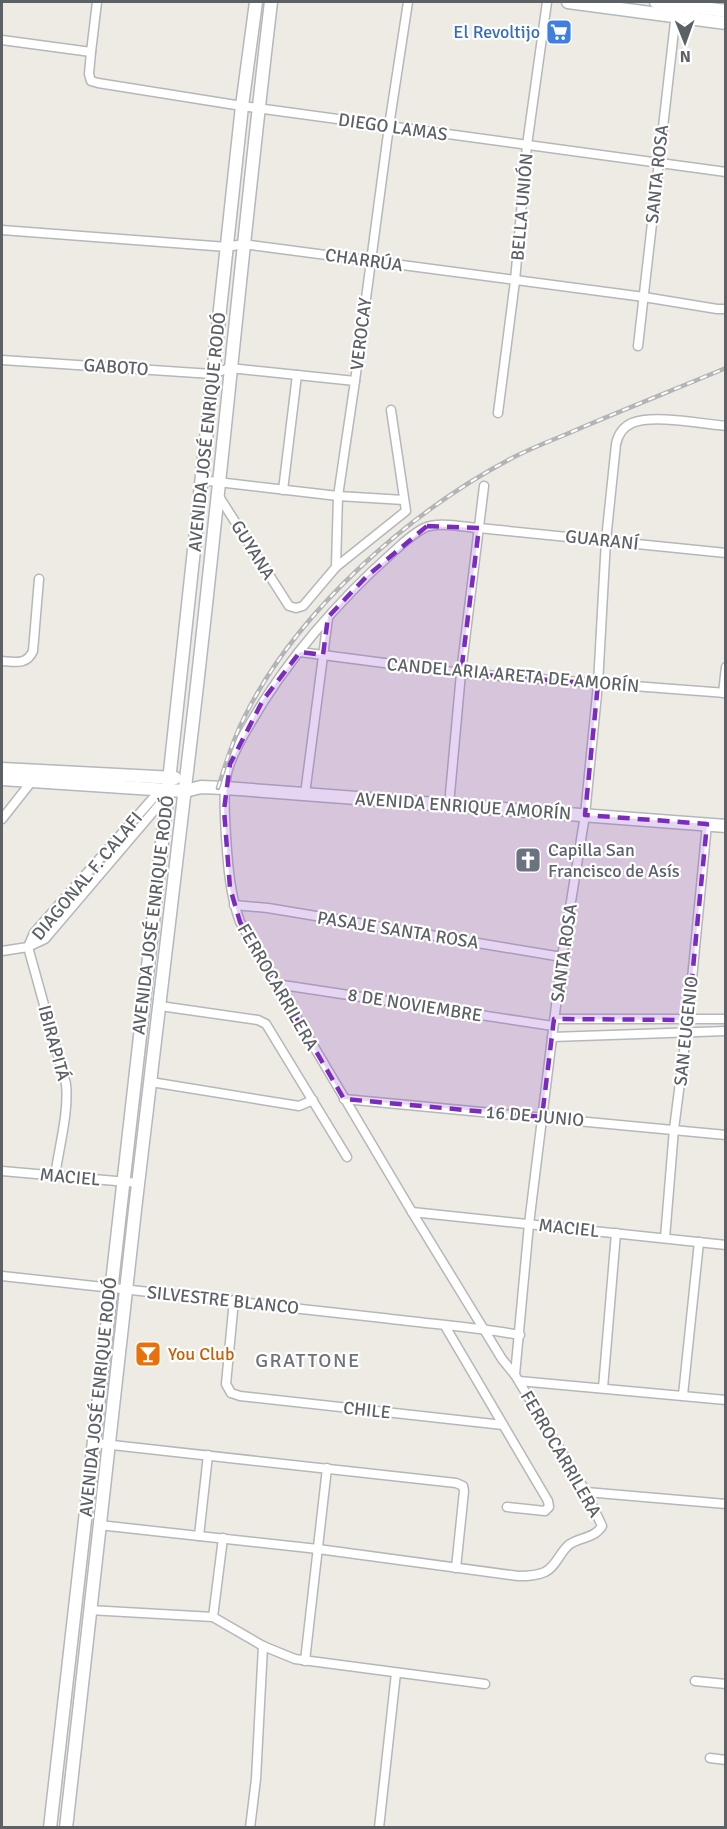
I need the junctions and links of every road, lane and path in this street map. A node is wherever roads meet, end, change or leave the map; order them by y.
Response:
1 (97, 2) edge
2 (256, 2) edge
3 (271, 2) edge
4 (408, 2) edge
5 (547, 2) edge
6 (568, 2) edge
7 (656, 2) edge
8 (677, 8) edge
9 (726, 11) edge
10 (726, 23) edge
11 (2, 40) edge
12 (91, 52) junction
13 (242, 106) junction
14 (258, 107) junction
15 (389, 126) junction
16 (527, 146) junction
17 (658, 163) junction
18 (726, 172) edge
19 (2, 230) edge
20 (243, 244) junction
21 (227, 247) junction
22 (370, 260) junction
23 (515, 281) junction
24 (644, 297) junction
25 (726, 309) edge
26 (638, 346) dead end
27 (2, 360) edge
28 (230, 368) junction
29 (212, 374) junction
30 (297, 375) junction
31 (355, 381) junction
32 (391, 410) dead end
33 (498, 413) dead end
34 (726, 426) edge
35 (201, 480) junction
36 (484, 486) dead end
37 (219, 489) junction
38 (283, 490) junction
39 (338, 496) junction
40 (404, 500) junction
41 (478, 528) junction
42 (606, 540) junction
43 (726, 553) edge
44 (336, 567) junction
45 (39, 579) dead end
46 (328, 617) junction
47 (300, 652) junction
48 (323, 655) junction
49 (2, 661) edge
50 (726, 667) edge
51 (461, 673) junction
52 (598, 684) junction
53 (724, 693) edge
54 (2, 769) edge
55 (32, 776) junction
56 (2, 779) edge
57 (173, 788) junction
58 (225, 788) junction
59 (304, 794) junction
60 (448, 805) junction
61 (585, 815) junction
62 (2, 819) edge
63 (707, 824) junction
64 (726, 826) edge
65 (234, 905) junction
66 (28, 947) junction
67 (2, 951) edge
68 (562, 957) junction
69 (276, 984) junction
70 (160, 1006) junction
71 (726, 1019) edge
72 (688, 1020) junction
73 (554, 1023) junction
74 (686, 1031) junction
75 (726, 1031) edge
76 (552, 1037) junction
77 (151, 1082) junction
78 (344, 1099) junction
79 (313, 1100) junction
80 (542, 1117) junction
81 (674, 1129) junction
82 (726, 1135) edge
83 (347, 1157) dead end
84 (2, 1171) edge
85 (55, 1176) junction
86 (123, 1181) junction
87 (139, 1183) junction
88 (412, 1212) junction
89 (529, 1224) junction
90 (616, 1233) junction
91 (665, 1238) junction
92 (699, 1242) junction
93 (726, 1245) edge
94 (2, 1276) edge
95 (111, 1288) junction
96 (127, 1289) junction
97 (234, 1300) junction
98 (445, 1326) junction
99 (483, 1329) junction
100 (520, 1335) junction
101 (517, 1378) junction
102 (603, 1388) junction
103 (683, 1395) junction
104 (726, 1400) edge
105 (503, 1425) junction
106 (94, 1443) junction
107 (109, 1445) junction
108 (208, 1455) junction
109 (327, 1468) junction
110 (586, 1492) junction
111 (726, 1504) edge
112 (507, 1507) dead end
113 (99, 1525) junction
114 (199, 1536) junction
115 (223, 1538) junction
116 (318, 1549) junction
117 (456, 1568) junction
118 (78, 1578) junction
119 (93, 1578) junction
120 (89, 1610) junction
121 (213, 1617) junction
122 (263, 1646) junction
123 (304, 1661) junction
124 (396, 1673) junction
125 (695, 1681) dead end
126 (485, 1684) dead end
127 (726, 1684) edge
128 (63, 1708) junction
129 (79, 1709) junction
130 (710, 1758) dead end
131 (726, 1760) edge
132 (50, 1827) edge
133 (66, 1827) edge
134 (250, 1827) edge
135 (379, 1827) edge

1 - 12 street
2 - 13 street, AVENIDA JOSÉ ENRIQUE RODÓ
3 - 14 street, AVENIDA JOSÉ ENRIQUE RODÓ
4 - 15 street, VEROCAY
5 - 16 street, BELLA UNIÓN
6 - 8 street
7 - 8 street
8 - 9 street
8 - 10 street
8 - 17 street, SANTA ROSA
11 - 12 street
12 - 13 street, DIEGO LAMAS
13 - 14 street, DIEGO LAMAS
13 - 21 street, AVENIDA JOSÉ ENRIQUE RODÓ
14 - 15 street, DIEGO LAMAS
14 - 20 street, AVENIDA JOSÉ ENRIQUE RODÓ
15 - 16 street, DIEGO LAMAS
15 - 22 street, VEROCAY
16 - 17 street, DIEGO LAMAS
16 - 23 street, BELLA UNIÓN
17 - 18 street, DIEGO LAMAS
17 - 24 street, SANTA ROSA
19 - 21 street, CHARRÚA
20 - 21 street, CHARRÚA
20 - 22 street, CHARRÚA
20 - 28 street, AVENIDA JOSÉ ENRIQUE RODÓ
21 - 29 street, AVENIDA JOSÉ ENRIQUE RODÓ
22 - 23 street, CHARRÚA
22 - 31 street, VEROCAY
23 - 24 street, CHARRÚA
23 - 33 street, BELLA UNIÓN
24 - 25 street, CHARRÚA
24 - 26 street, SANTA ROSA
27 - 29 street, GABOTO
28 - 29 street, GABOTO
28 - 30 street
28 - 37 street, AVENIDA JOSÉ ENRIQUE RODÓ
29 - 35 street, AVENIDA JOSÉ ENRIQUE RODÓ
30 - 31 street
30 - 38 street
31 - 39 street, VEROCAY
32 - 40 street
34 - 42 street, SANTA ROSA
35 - 37 street
35 - 57 street, AVENIDA JOSÉ ENRIQUE RODÓ
36 - 41 street
37 - 38 street
37 - 44 street, GUYANA
37 - 57 street, AVENIDA JOSÉ ENRIQUE RODÓ
38 - 39 street
39 - 40 street
39 - 44 street, VEROCAY
40 - 44 street
41 - 42 street, GUARANÍ
41 - 46 street, FERROCARRILERA
41 - 51 street
42 - 43 street, GUARANÍ
42 - 52 street, SANTA ROSA
45 - 49 street
46 - 47 street, FERROCARRILERA
46 - 48 street
47 - 48 street, CANDELARIA ARETA DE AMORÍN
47 - 58 street, FERROCARRILERA
48 - 51 street, CANDELARIA ARETA DE AMORÍN
48 - 59 street
50 - 53 street
51 - 52 street, CANDELARIA ARETA DE AMORÍN
51 - 60 street
52 - 53 street, CANDELARIA ARETA DE AMORÍN
52 - 61 street, SANTA ROSA
54 - 55 street, AVENIDA ENRIQUE AMORÍN
55 - 56 street, AVENIDA ENRIQUE AMORÍN
55 - 57 street, AVENIDA ENRIQUE AMORÍN
55 - 62 street
57 - 58 street, AVENIDA ENRIQUE AMORÍN
57 - 66 street, DIAGONAL F. CALAFI
57 - 70 street, AVENIDA JOSÉ ENRIQUE RODÓ
57 - 86 street, AVENIDA JOSÉ ENRIQUE RODÓ
58 - 59 street, AVENIDA ENRIQUE AMORÍN
58 - 65 street, FERROCARRILERA
59 - 60 street, AVENIDA ENRIQUE AMORÍN
60 - 61 street, AVENIDA ENRIQUE AMORÍN
61 - 63 street, AVENIDA ENRIQUE AMORÍN
61 - 68 street, SANTA ROSA
63 - 64 street, AVENIDA ENRIQUE AMORÍN
63 - 72 street, SAN EUGENIO
65 - 68 street, PASAJE SANTA ROSA
65 - 69 street, FERROCARRILERA
66 - 67 street, DIAGONAL F. CALAFI
66 - 85 street, IBIRAPITÁ
68 - 73 street, SANTA ROSA
69 - 73 street, 8 DE NOVIEMBRE
69 - 78 street, FERROCARRILERA
70 - 77 street, AVENIDA JOSÉ ENRIQUE RODÓ
70 - 79 street
71 - 72 street, 8 DE NOVIEMBRE
72 - 73 street, 8 DE NOVIEMBRE
72 - 74 street, SAN EUGENIO
73 - 76 street, SANTA ROSA
74 - 75 street
74 - 76 street
74 - 81 street, SAN EUGENIO
76 - 80 street, SANTA ROSA
77 - 79 street
77 - 87 street, AVENIDA JOSÉ ENRIQUE RODÓ
78 - 80 street, 16 DE JUNIO
78 - 88 street, FERROCARRILERA
79 - 83 street
80 - 81 street, 16 DE JUNIO
80 - 89 street, SANTA ROSA
81 - 82 street, 16 DE JUNIO
81 - 91 street, SAN EUGENIO
84 - 85 street, MACIEL
85 - 86 street, MACIEL
86 - 87 street, MACIEL
86 - 95 street, AVENIDA JOSÉ ENRIQUE RODÓ
87 - 96 street, AVENIDA JOSÉ ENRIQUE RODÓ
88 - 89 street, MACIEL
88 - 99 street, FERROCARRILERA
89 - 90 street, MACIEL
89 - 100 street, SANTA ROSA
90 - 91 street, MACIEL
90 - 102 street
91 - 92 street, MACIEL
92 - 93 street, MACIEL
92 - 103 street
94 - 95 street, SILVESTRE BLANCO
95 - 96 street, SILVESTRE BLANCO
95 - 106 street, AVENIDA JOSÉ ENRIQUE RODÓ
96 - 97 street, SILVESTRE BLANCO
96 - 107 street, AVENIDA JOSÉ ENRIQUE RODÓ
97 - 98 street, SILVESTRE BLANCO
97 - 105 street, CHILE
98 - 99 street, SILVESTRE BLANCO
98 - 105 street
99 - 100 street, SILVESTRE BLANCO
99 - 101 street, FERROCARRILERA
100 - 101 street, SANTA ROSA
101 - 102 street
101 - 110 street, FERROCARRILERA
102 - 103 street
103 - 104 street
105 - 112 street
106 - 107 street
106 - 118 street, AVENIDA JOSÉ ENRIQUE RODÓ
107 - 108 street
107 - 113 street, AVENIDA JOSÉ ENRIQUE RODÓ
108 - 109 street
108 - 114 street
109 - 116 street
109 - 117 street
110 - 111 street
110 - 117 street, FERROCARRILERA
113 - 114 street
113 - 119 street, AVENIDA JOSÉ ENRIQUE RODÓ
114 - 115 street
115 - 116 street
115 - 121 street
116 - 117 street
116 - 123 street
118 - 119 street
118 - 128 street, AVENIDA JOSÉ ENRIQUE RODÓ
119 - 120 street, AVENIDA JOSÉ ENRIQUE RODÓ
120 - 121 street
120 - 129 street, AVENIDA JOSÉ ENRIQUE RODÓ
121 - 122 street
122 - 123 street
122 - 134 street
123 - 124 street
124 - 126 street
124 - 135 street
125 - 127 street
128 - 129 street
128 - 132 street, AVENIDA JOSÉ ENRIQUE RODÓ
129 - 133 street, AVENIDA JOSÉ ENRIQUE RODÓ
130 - 131 street

